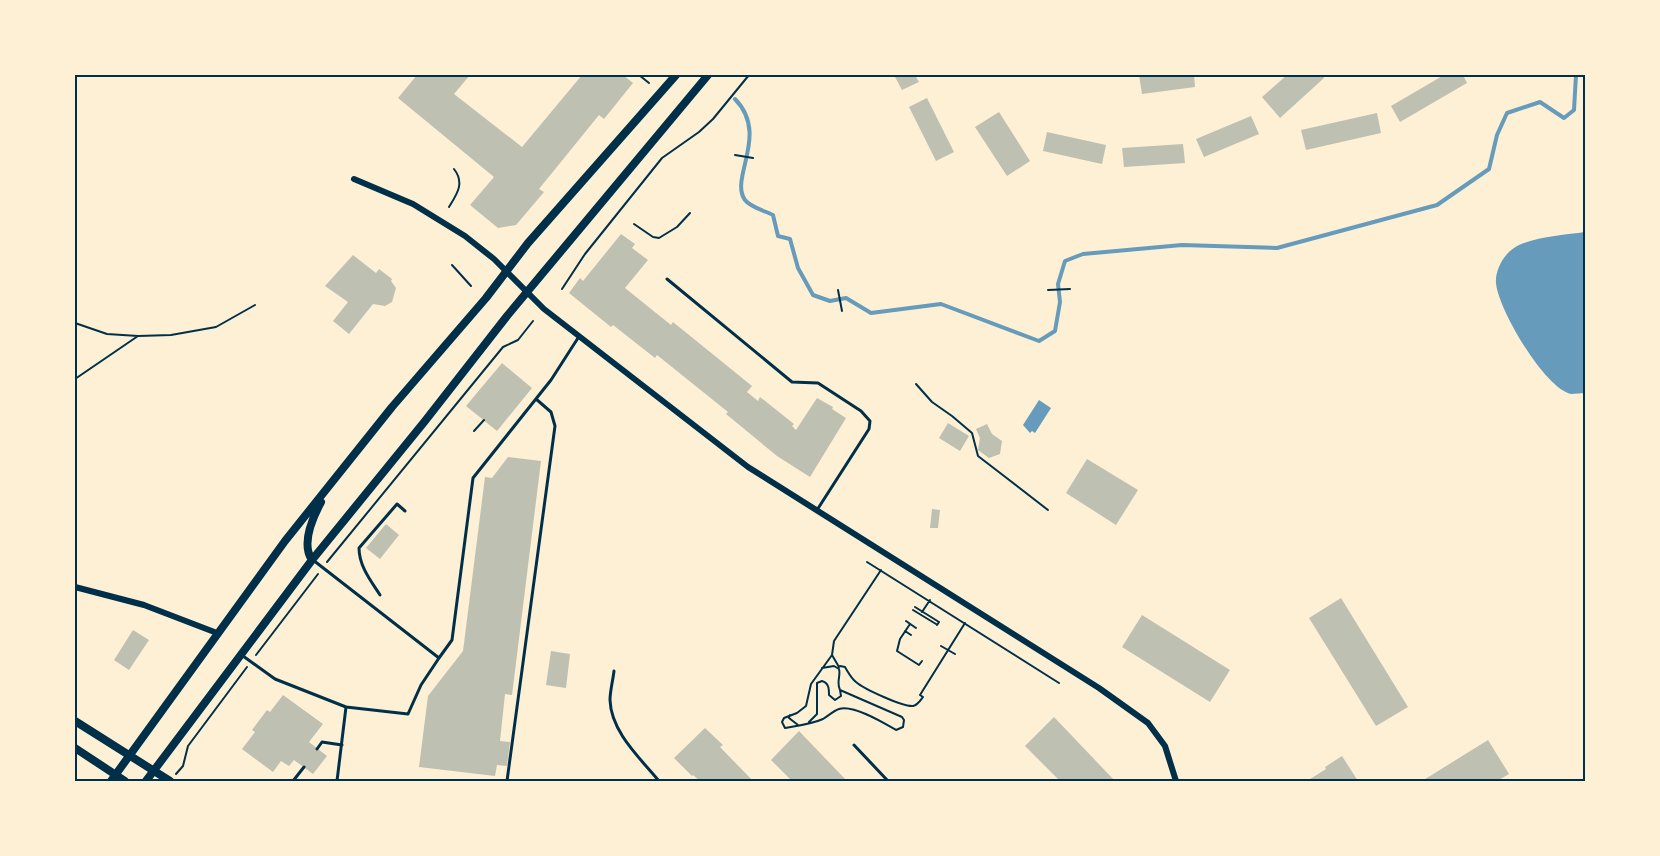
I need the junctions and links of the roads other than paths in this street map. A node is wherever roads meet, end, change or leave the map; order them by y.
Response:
1 (676, 75) edge
2 (708, 75) edge
3 (354, 178) dead end
4 (506, 272) junction
5 (667, 279) dead end
6 (528, 292) junction
7 (580, 336) junction
8 (536, 399) junction
9 (330, 485) junction
10 (817, 510) junction
11 (405, 511) dead end
12 (312, 560) junction
13 (75, 587) edge
14 (380, 595) dead end
15 (217, 633) junction
16 (240, 655) junction
17 (439, 658) junction
18 (614, 671) dead end
19 (346, 707) junction
20 (75, 721) edge
21 (342, 745) junction
22 (854, 745) dead end
23 (75, 748) edge
24 (317, 748) dead end
25 (130, 755) junction
26 (304, 767) dead end
27 (154, 771) junction
28 (113, 778) edge
29 (125, 781) edge
30 (146, 781) edge
31 (170, 781) edge
32 (293, 781) edge
33 (337, 781) edge
34 (507, 781) edge
35 (659, 781) edge
36 (888, 781) edge
37 (1176, 781) edge

1 - 4 main road
2 - 6 main road
3 - 4 street
4 - 6 street
4 - 9 main road
5 - 10 lane
6 - 7 street
6 - 12 main road
7 - 8 lane
7 - 10 street
8 - 17 lane
8 - 34 lane
9 - 12 main road
9 - 15 main road
10 - 37 street
11 - 14 lane
12 - 16 main road
12 - 17 lane
13 - 15 street
15 - 25 main road
16 - 19 lane
16 - 27 main road
17 - 19 lane
18 - 35 lane
19 - 21 lane
20 - 25 street
21 - 24 lane
21 - 33 lane
22 - 36 lane
23 - 28 street
25 - 27 street
25 - 28 main road
26 - 32 lane
27 - 30 main road
27 - 31 street
28 - 29 street

